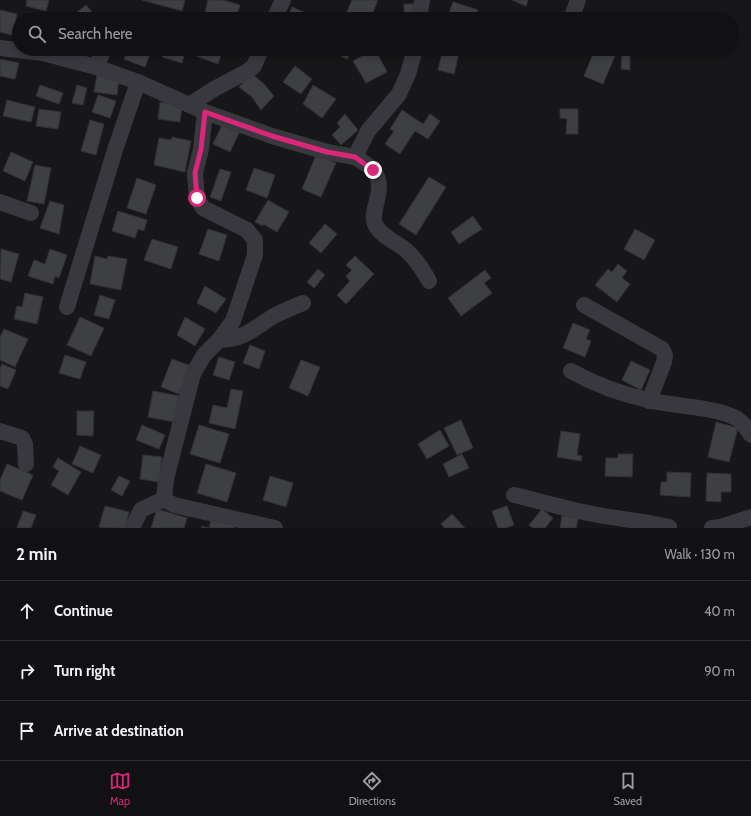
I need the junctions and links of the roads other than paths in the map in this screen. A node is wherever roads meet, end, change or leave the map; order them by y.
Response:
1 (282, 0) edge
2 (422, 0) edge
3 (578, 0) edge
4 (277, 12) edge
5 (420, 12) edge
6 (574, 12) edge
7 (0, 48) edge
8 (12, 49) edge
9 (54, 56) edge
10 (101, 56) edge
11 (258, 56) edge
12 (413, 56) edge
13 (96, 67) junction
14 (138, 82) junction
15 (189, 105) junction
16 (205, 112) junction
17 (355, 157) junction
18 (0, 202) edge
19 (32, 213) dead end
20 (430, 281) dead end
21 (303, 303) dead end
22 (584, 305) dead end
23 (67, 307) dead end
24 (219, 340) junction
25 (571, 371) dead end
26 (649, 401) junction
27 (0, 431) edge
28 (751, 435) edge
29 (26, 464) dead end
30 (514, 495) dead end
31 (164, 499) junction
32 (751, 517) edge
33 (132, 528) edge
34 (275, 528) edge
35 (672, 528) edge
36 (712, 528) edge

1 - 4 street
2 - 5 street
3 - 6 street
7 - 8 street
9 - 13 street
10 - 13 street
11 - 15 street
12 - 17 street
13 - 14 street
14 - 15 street
14 - 23 street
15 - 16 street
16 - 17 street
16 - 24 street
17 - 20 street
18 - 19 street
21 - 24 street
22 - 26 street
24 - 31 street
25 - 26 street
26 - 28 street
27 - 29 street
30 - 35 street
31 - 33 street
31 - 34 street
32 - 36 street

